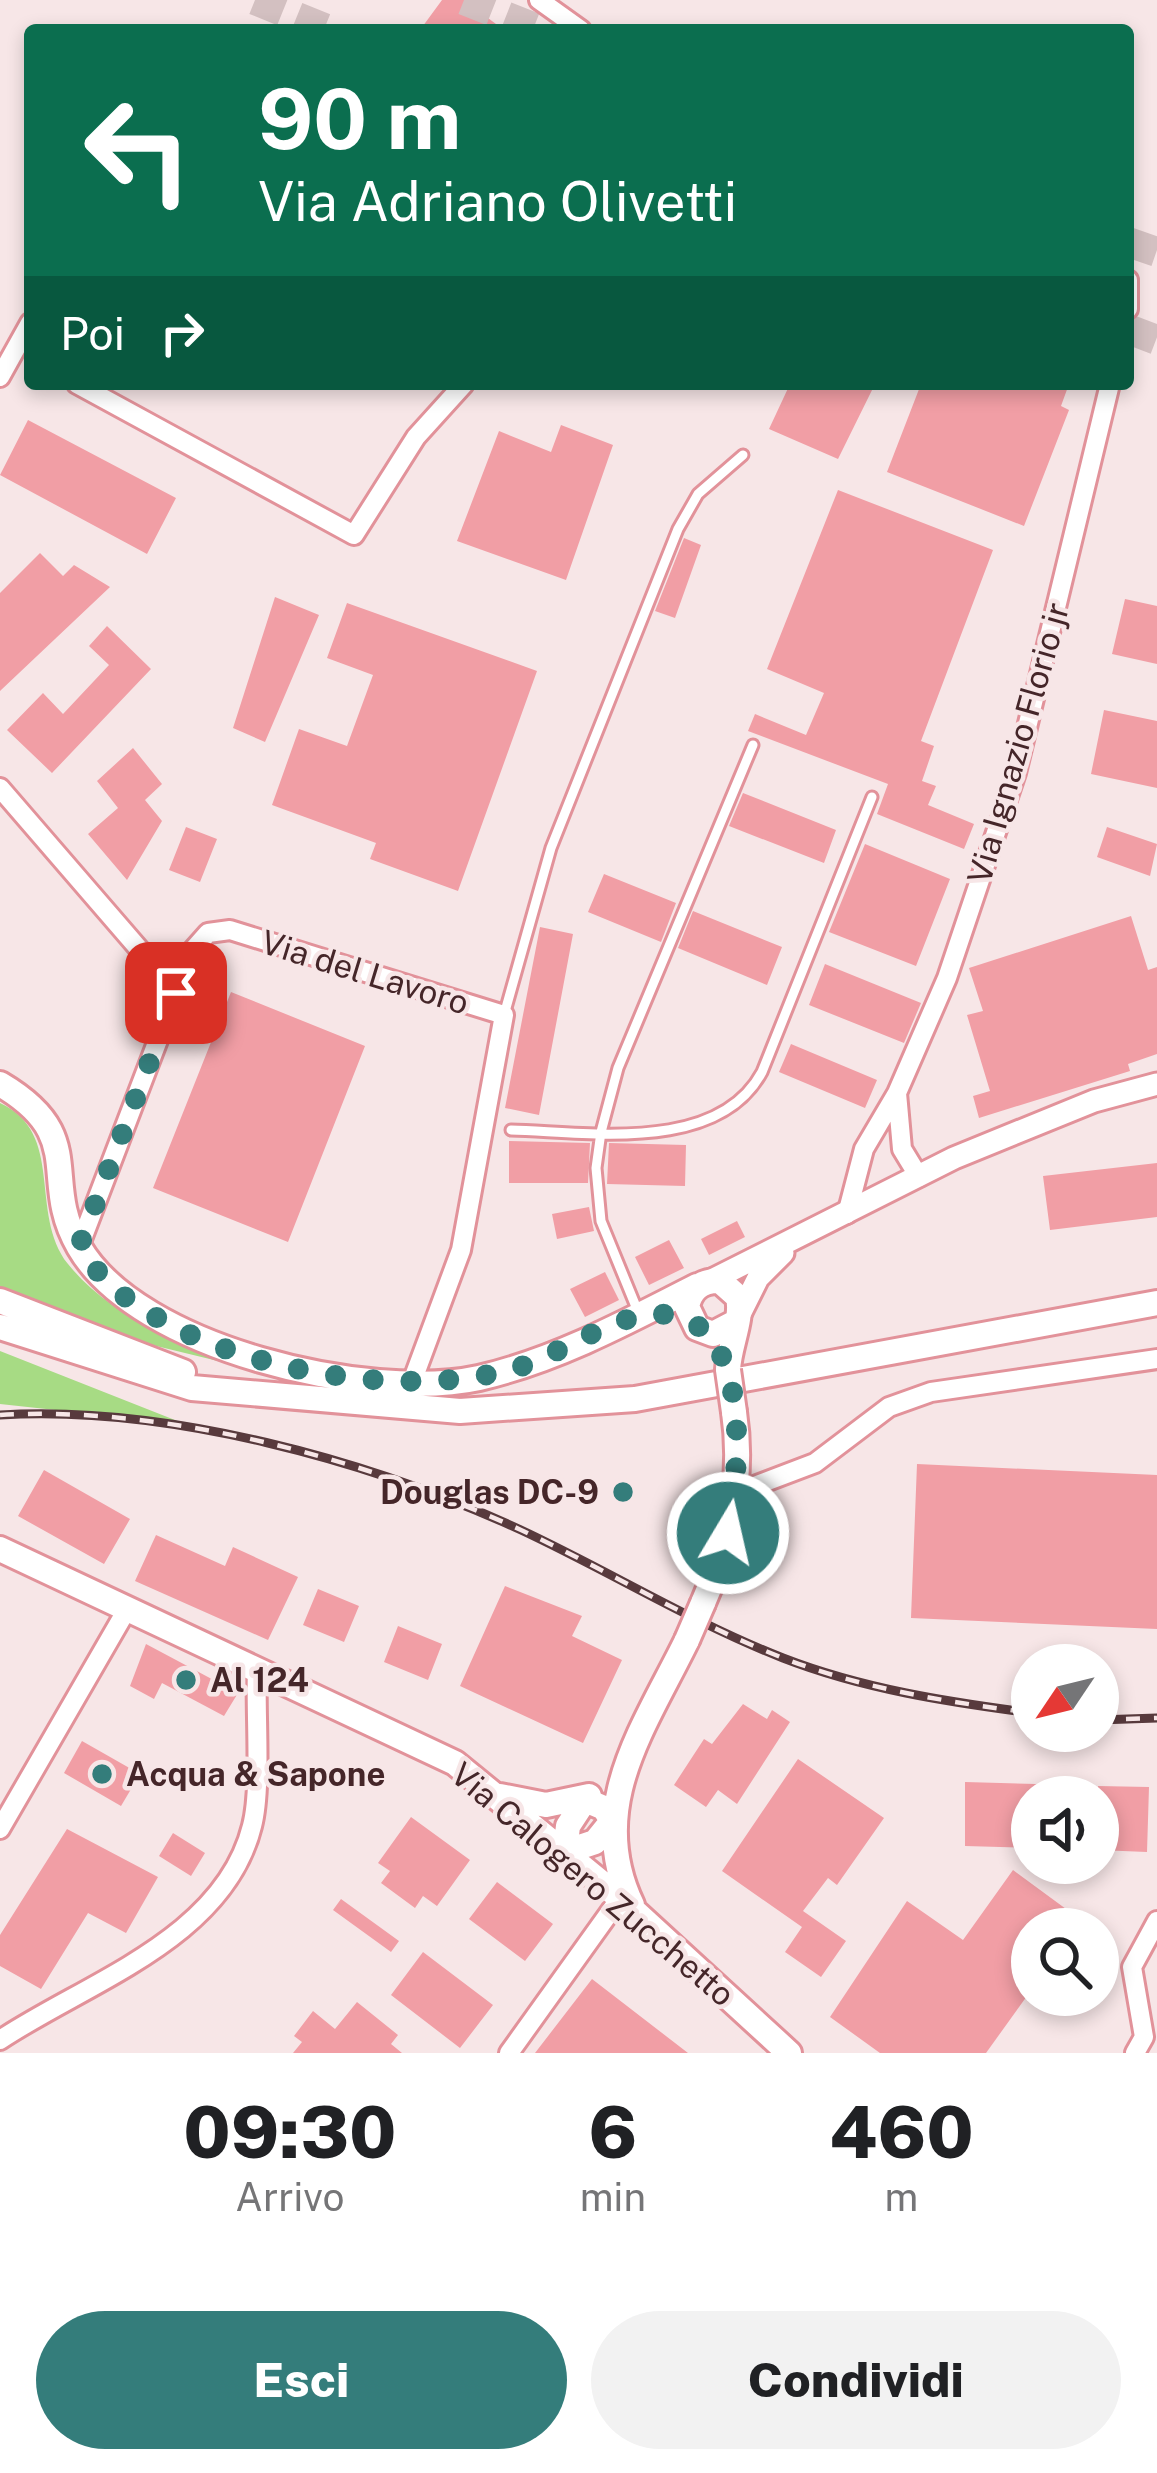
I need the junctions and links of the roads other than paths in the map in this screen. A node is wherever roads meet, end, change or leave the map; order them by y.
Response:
1 (539, 0) edge
2 (573, 24) edge
3 (23, 355) edge
4 (0, 377) edge
5 (88, 390) edge
6 (459, 390) edge
7 (1109, 390) edge
8 (743, 455) dead end
9 (753, 745) dead end
10 (0, 788) edge
11 (872, 797) dead end
12 (176, 993) junction
13 (504, 1015) junction
14 (0, 1084) edge
15 (1157, 1084) edge
16 (897, 1094) junction
17 (511, 1130) dead end
18 (601, 1132) junction
19 (919, 1177) junction
20 (847, 1214) junction
21 (798, 1241) junction
22 (79, 1247) junction
23 (704, 1283) junction
24 (0, 1301) edge
25 (1157, 1303) edge
26 (0, 1312) edge
27 (640, 1316) junction
28 (738, 1318) junction
29 (0, 1327) edge
30 (698, 1327) junction
31 (1157, 1359) edge
32 (728, 1370) junction
33 (190, 1376) junction
34 (412, 1382) junction
35 (248, 1392) junction
36 (736, 1493) junction
37 (0, 1549) edge
38 (126, 1611) junction
39 (256, 1670) junction
40 (629, 1757) junction
41 (494, 1794) junction
42 (584, 1799) junction
43 (612, 1821) junction
44 (0, 1828) edge
45 (565, 1852) junction
46 (628, 1905) junction
47 (1157, 1921) edge
48 (0, 2040) edge
49 (509, 2053) edge
50 (789, 2053) edge
51 (1135, 2053) edge

1 - 2 street
3 - 4 street
5 - 6 street
7 - 16 street, Via Ignazio Florio jr
8 - 13 lane
9 - 18 lane
10 - 12 street
11 - 18 lane
12 - 13 street, Via del Lavoro
12 - 22 street, Via del Lavoro
13 - 34 street
14 - 22 main road
15 - 19 street
16 - 19 street
16 - 20 street, Via Ignazio Florio jr
17 - 18 lane
18 - 27 lane
19 - 20 street
20 - 21 street
21 - 23 street
21 - 28 street
22 - 34 main road
23 - 27 main road
23 - 28 main road
23 - 30 main road
24 - 33 main road
25 - 35 main road
26 - 33 main road
27 - 30 main road
27 - 34 main road
28 - 30 main road
28 - 32 main road
29 - 35 main road
30 - 32 main road
31 - 36 street
32 - 36 main road, bridge
33 - 35 main road
36 - 40 main road, bridge
37 - 38 main road, Via Calogero Zucchetto
38 - 39 main road, Via Calogero Zucchetto
38 - 44 street
39 - 41 main road, Via Calogero Zucchetto
39 - 48 street
40 - 42 main road
40 - 43 main road
41 - 42 main road
41 - 45 main road, Via Calogero Zucchetto
42 - 43 main road
42 - 45 main road
43 - 45 main road
43 - 46 main road
45 - 46 main road, Via Calogero Zucchetto
46 - 49 street
46 - 50 main road, Via Calogero Zucchetto
47 - 51 street

